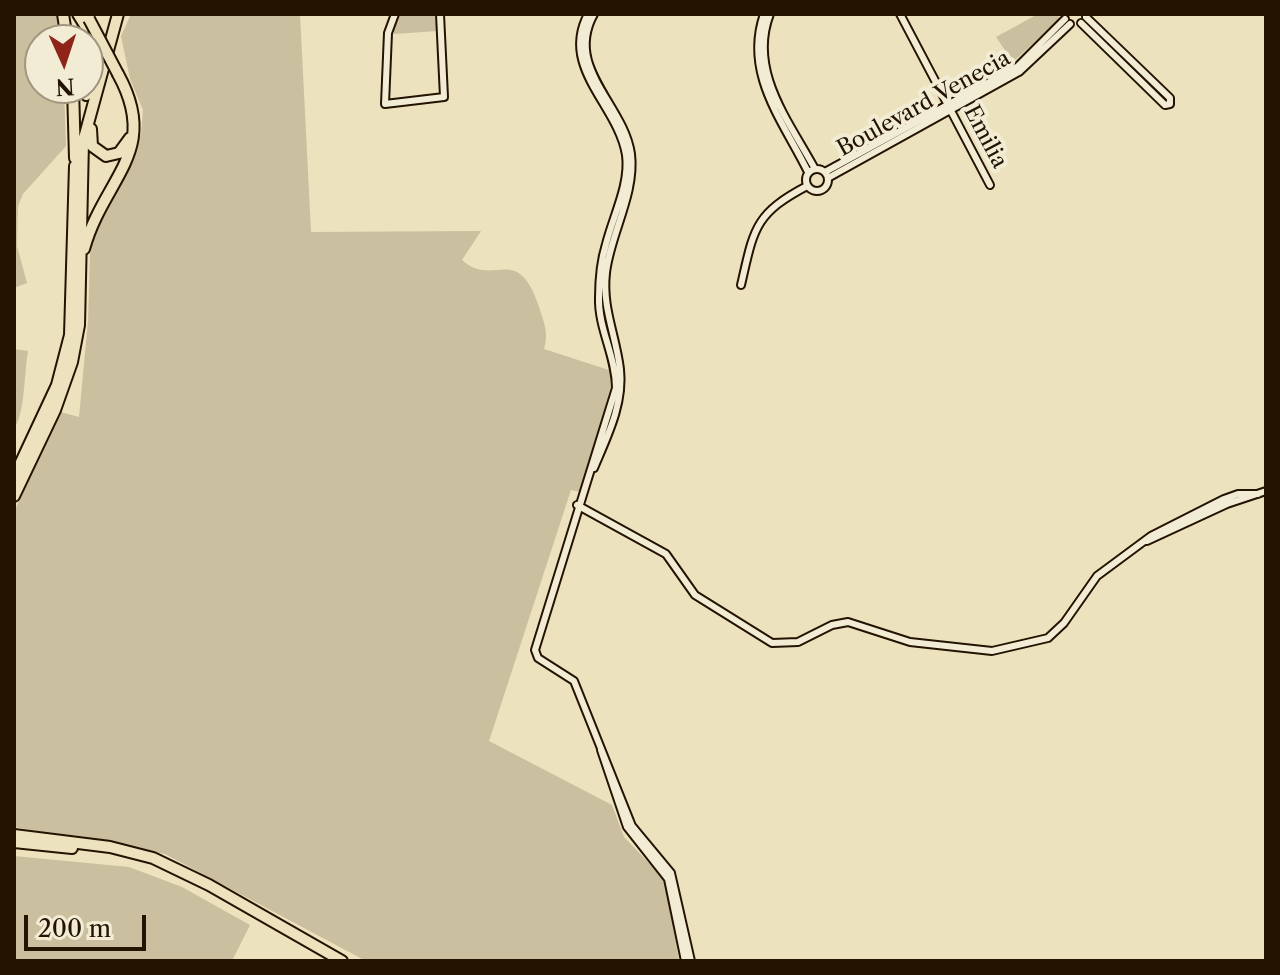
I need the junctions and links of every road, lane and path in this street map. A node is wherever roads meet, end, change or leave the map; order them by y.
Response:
1 (111, 14) edge
2 (118, 14) edge
3 (395, 14) edge
4 (440, 14) edge
5 (591, 14) edge
6 (764, 14) edge
7 (770, 14) edge
8 (900, 14) edge
9 (1084, 18) edge
10 (85, 19) edge
11 (1066, 19) edge
12 (104, 60) edge
13 (117, 76) junction
14 (73, 104) edge
15 (92, 104) edge
16 (94, 104) edge
17 (950, 108) junction
18 (75, 158) junction
19 (812, 171) junction
20 (827, 175) junction
21 (990, 185) dead end
22 (807, 186) junction
23 (81, 258) junction
24 (741, 285) dead end
25 (41, 430) junction
26 (14, 477) edge
27 (1262, 493) edge
28 (14, 496) edge
29 (578, 508) junction
30 (14, 833) edge
31 (14, 842) edge
32 (330, 961) edge
33 (342, 961) edge
34 (688, 961) edge

1 - 18 highway
2 - 12 highway
3 - 4 street
5 - 29 street
6 - 19 street
7 - 19 street
8 - 17 street, Emilia
9 - 9 street
9 - 11 street
10 - 13 highway, bridge
11 - 17 street, Boulevard Venecia
13 - 16 highway
13 - 23 highway
14 - 18 highway
15 - 23 highway
17 - 20 street, Boulevard Venecia
17 - 21 street, Emilia
18 - 25 highway
19 - 20 street
19 - 22 street
20 - 22 street, Boulevard Venecia
22 - 24 street
23 - 25 highway
25 - 26 highway
25 - 28 highway
27 - 29 street
29 - 34 street
30 - 33 highway
31 - 32 highway

